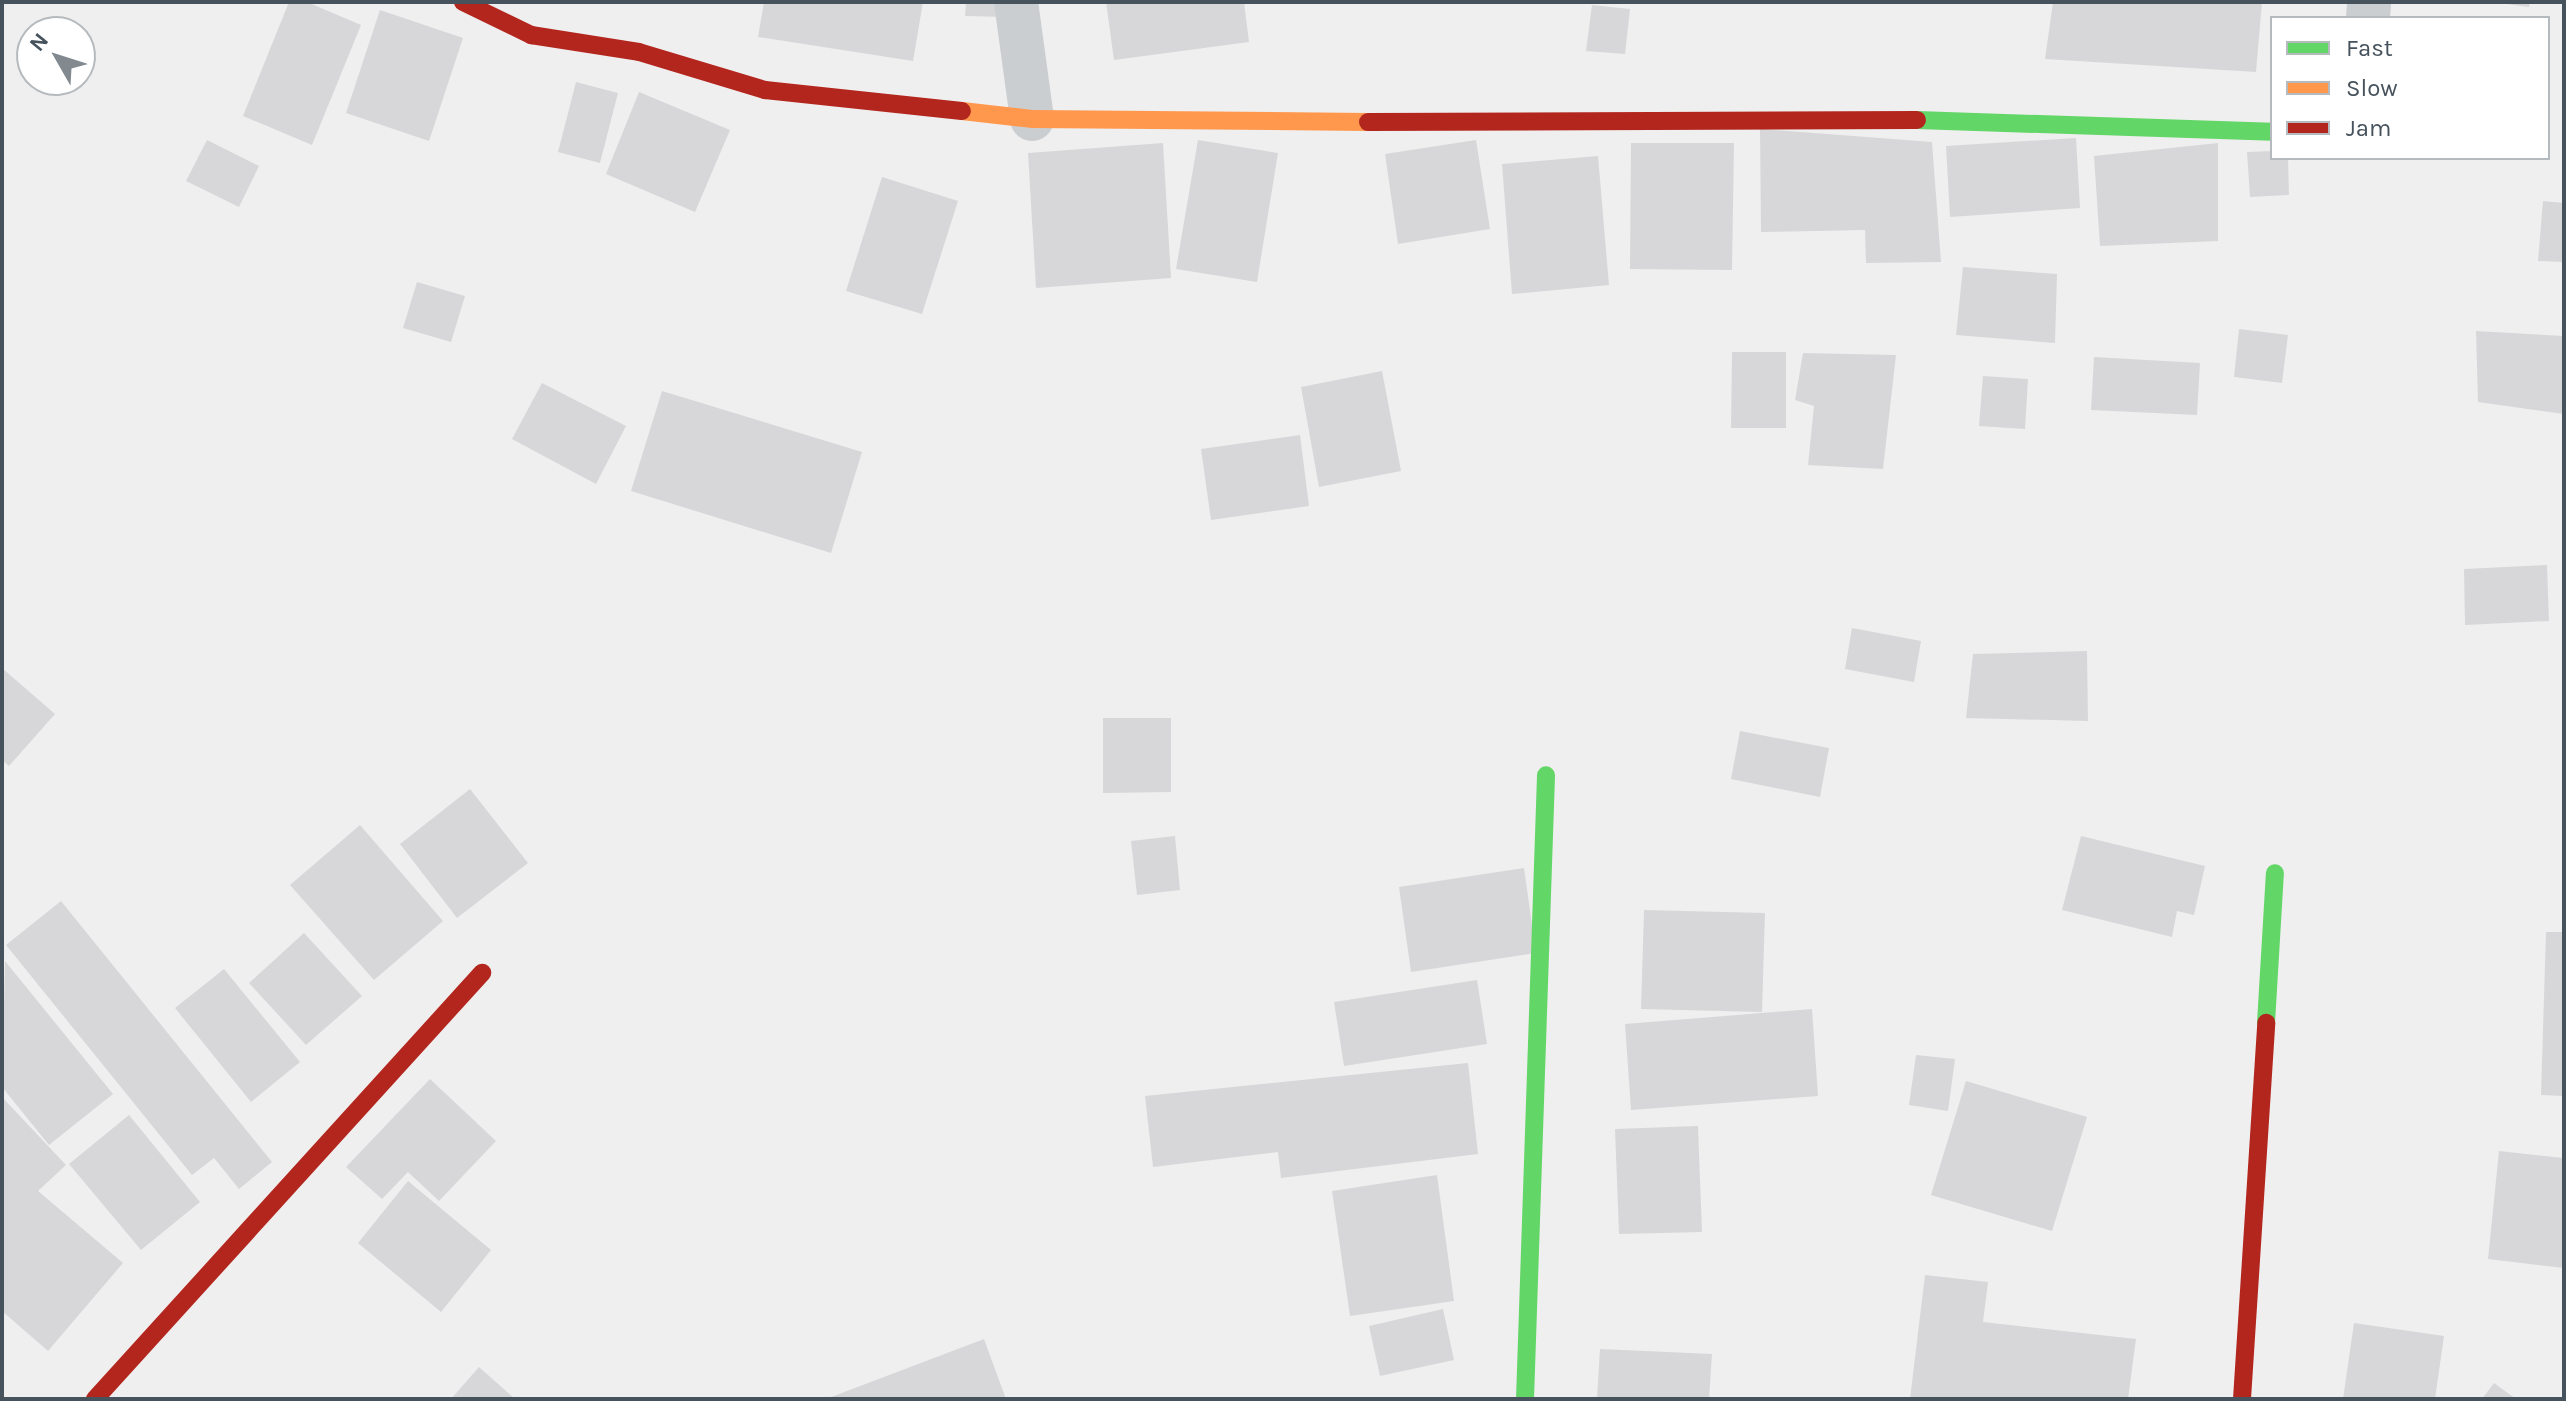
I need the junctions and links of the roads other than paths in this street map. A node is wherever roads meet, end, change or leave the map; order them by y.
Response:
1 (463, 2) edge
2 (1016, 2) edge
3 (1032, 119) junction
4 (2270, 132) edge
5 (1546, 775) dead end
6 (2275, 873) dead end
7 (482, 973) dead end
8 (95, 1399) edge
9 (1525, 1399) edge
10 (2242, 1399) edge

1 - 3 street
2 - 3 street
3 - 4 street
5 - 9 street
6 - 10 street
7 - 8 street

